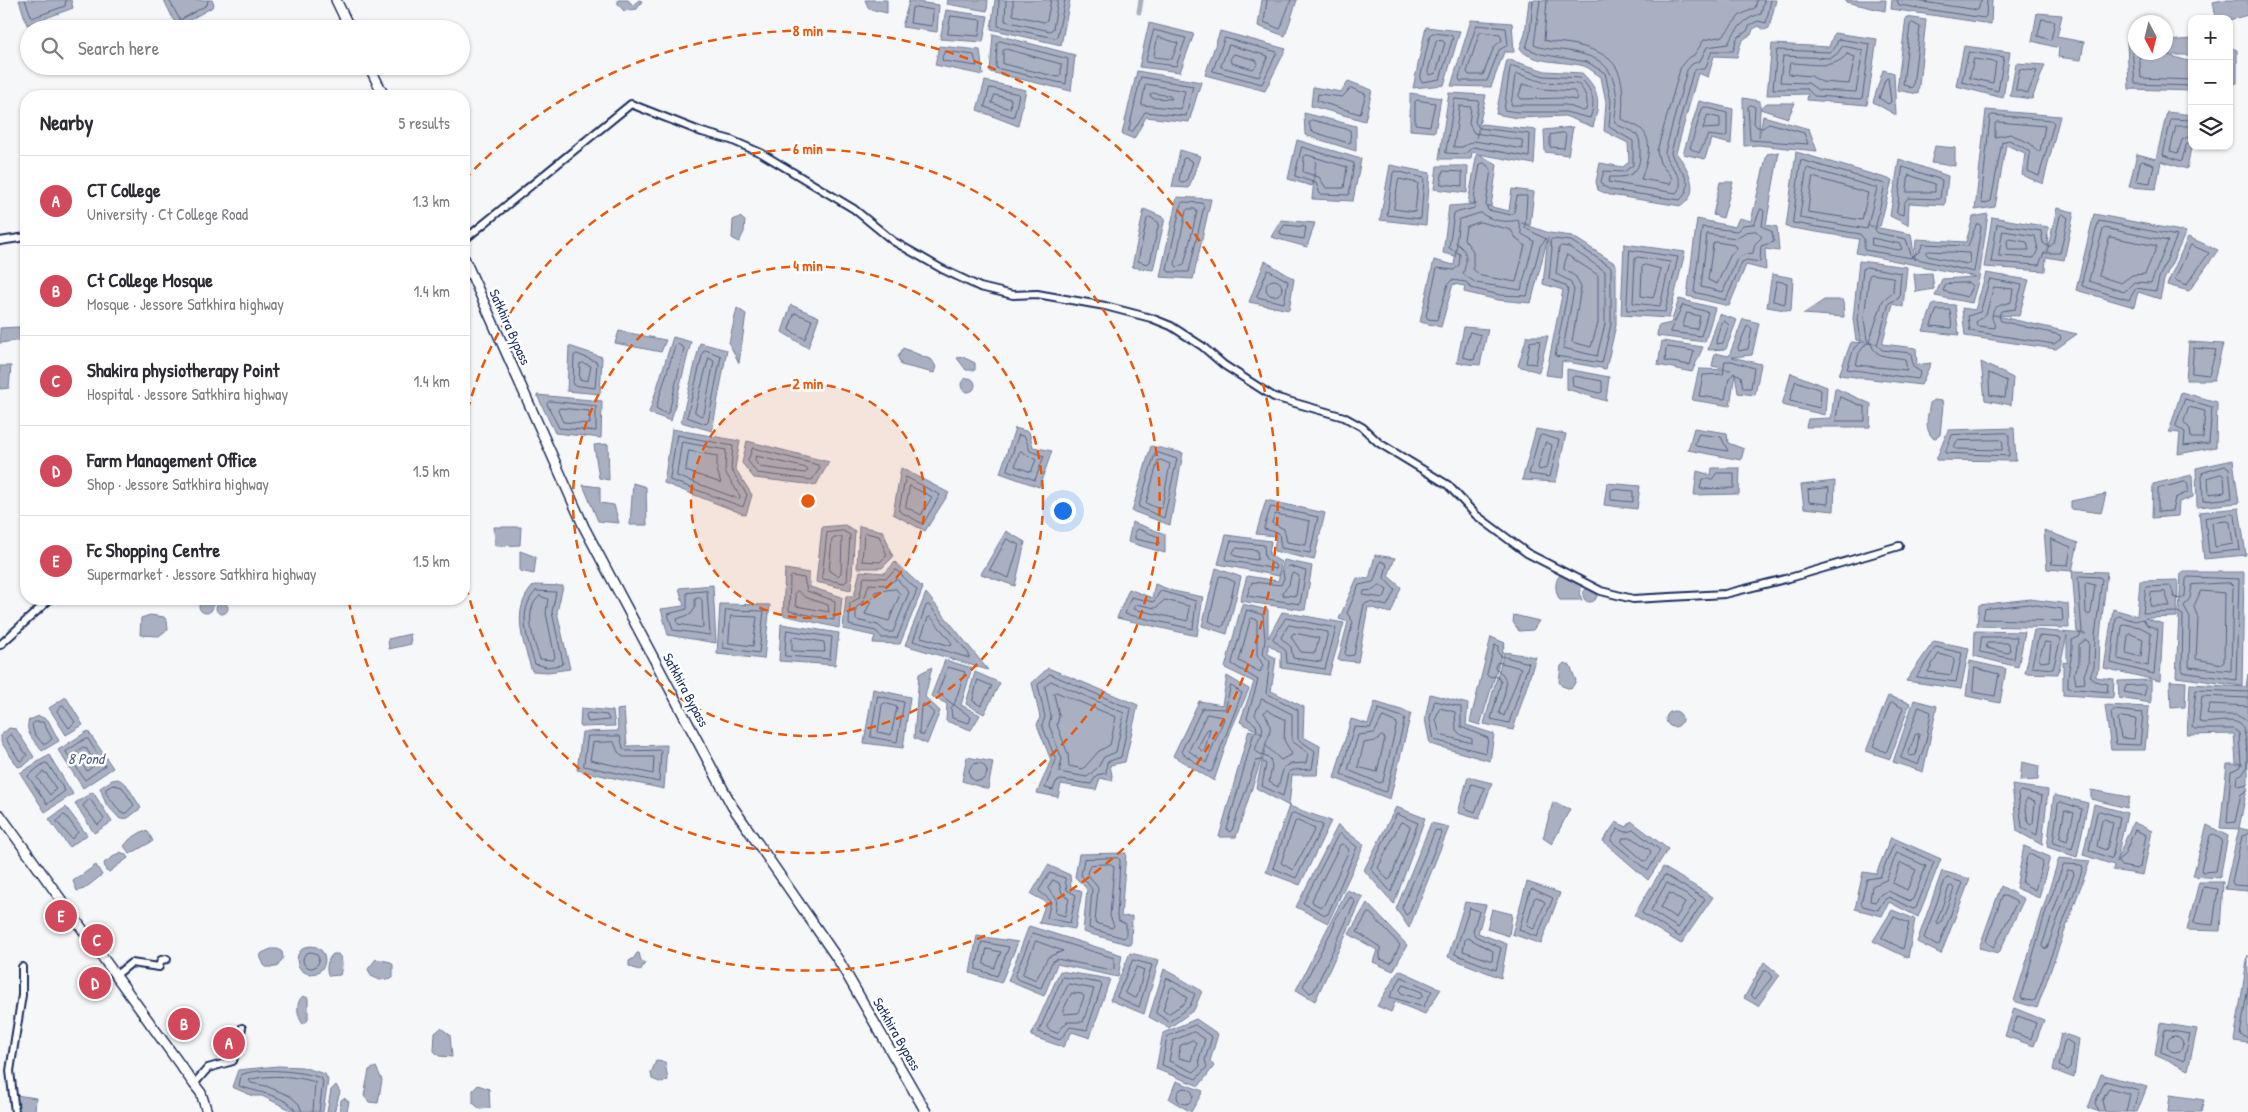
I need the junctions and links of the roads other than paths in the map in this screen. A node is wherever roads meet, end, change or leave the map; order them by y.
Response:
1 (336, 0) edge
2 (346, 20) edge
3 (374, 75) edge
4 (381, 90) edge
5 (470, 235) edge
6 (20, 238) edge
7 (0, 241) edge
8 (470, 271) edge
9 (1899, 546) dead end
10 (43, 605) edge
11 (0, 645) edge
12 (0, 815) edge
13 (167, 959) dead end
14 (22, 967) dead end
15 (115, 976) junction
16 (242, 1028) dead end
17 (194, 1084) junction
18 (15, 1112) edge
19 (207, 1112) edge
20 (926, 1112) edge

1 - 2 highway
3 - 4 highway
5 - 9 street
6 - 7 street
8 - 20 highway, Satkhira Bypass
10 - 11 street
12 - 15 highway
13 - 15 street
14 - 18 street
15 - 17 highway
16 - 17 street
17 - 19 highway

